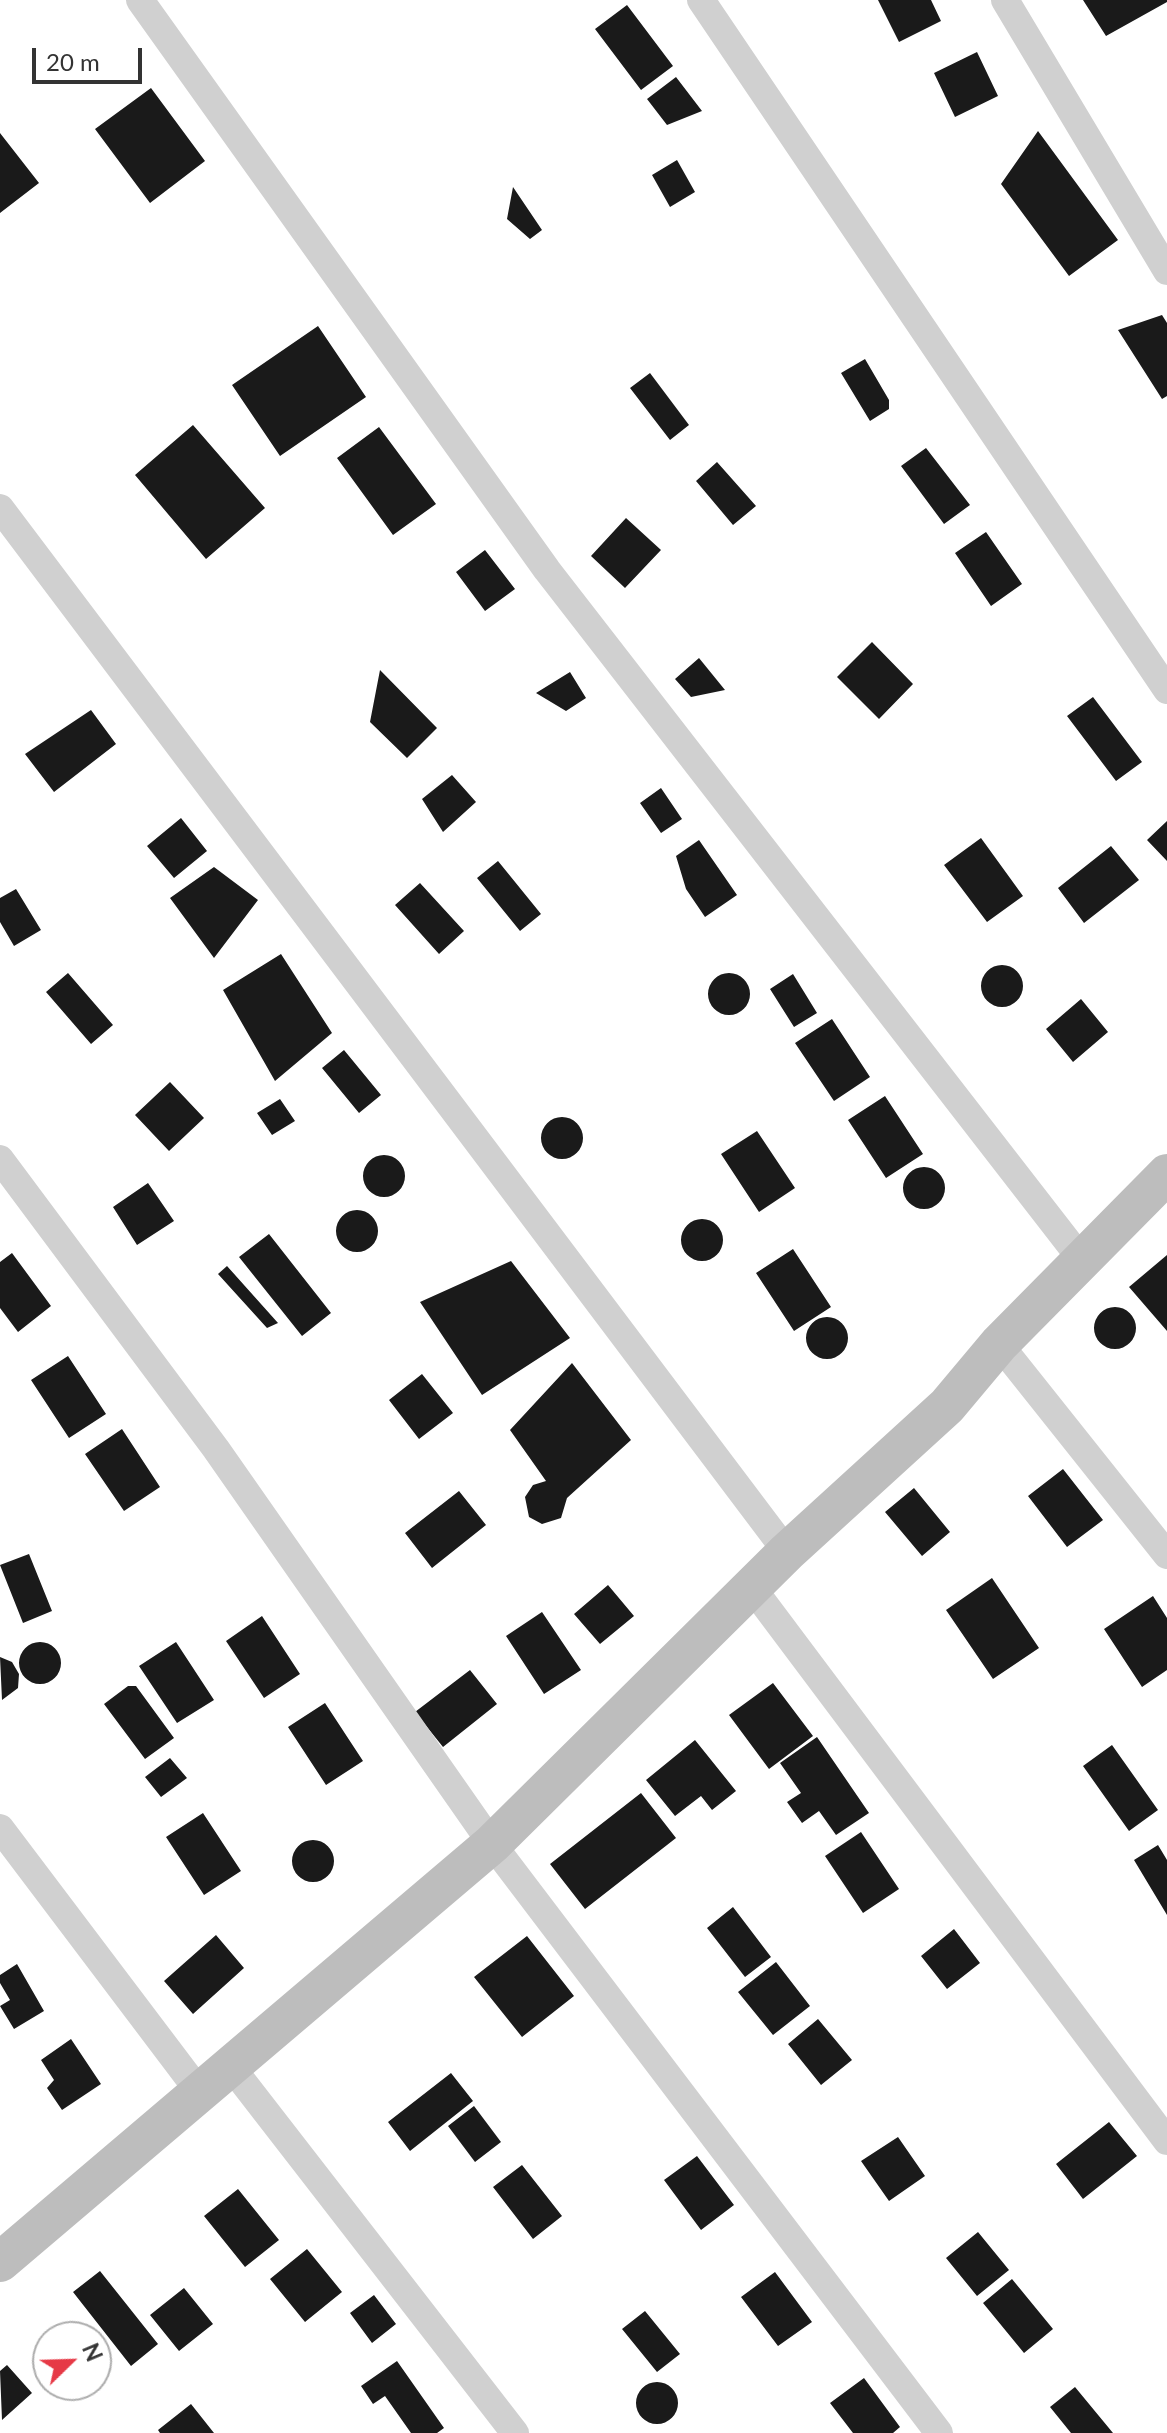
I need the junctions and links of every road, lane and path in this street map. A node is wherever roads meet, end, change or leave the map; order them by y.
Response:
1 (140, 0) edge
2 (701, 0) edge
3 (1005, 0) edge
4 (1167, 271) edge
5 (0, 508) edge
6 (1167, 690) edge
7 (0, 1159) edge
8 (1167, 1174) edge
9 (1082, 1260) junction
10 (999, 1344) junction
11 (787, 1552) junction
12 (1167, 1555) edge
13 (753, 1589) junction
14 (0, 1828) edge
15 (492, 1844) junction
16 (229, 2064) junction
17 (198, 2090) junction
18 (1167, 2141) edge
19 (0, 2262) edge
20 (515, 2433) edge
21 (939, 2433) edge

1 - 9 street
2 - 6 street
3 - 4 street
5 - 11 street
7 - 15 street
8 - 9 street
9 - 10 street
10 - 11 street
10 - 12 street
11 - 13 street
13 - 15 street
13 - 18 street
14 - 17 street
15 - 16 street
15 - 21 street
16 - 17 street
16 - 20 street
17 - 19 street

